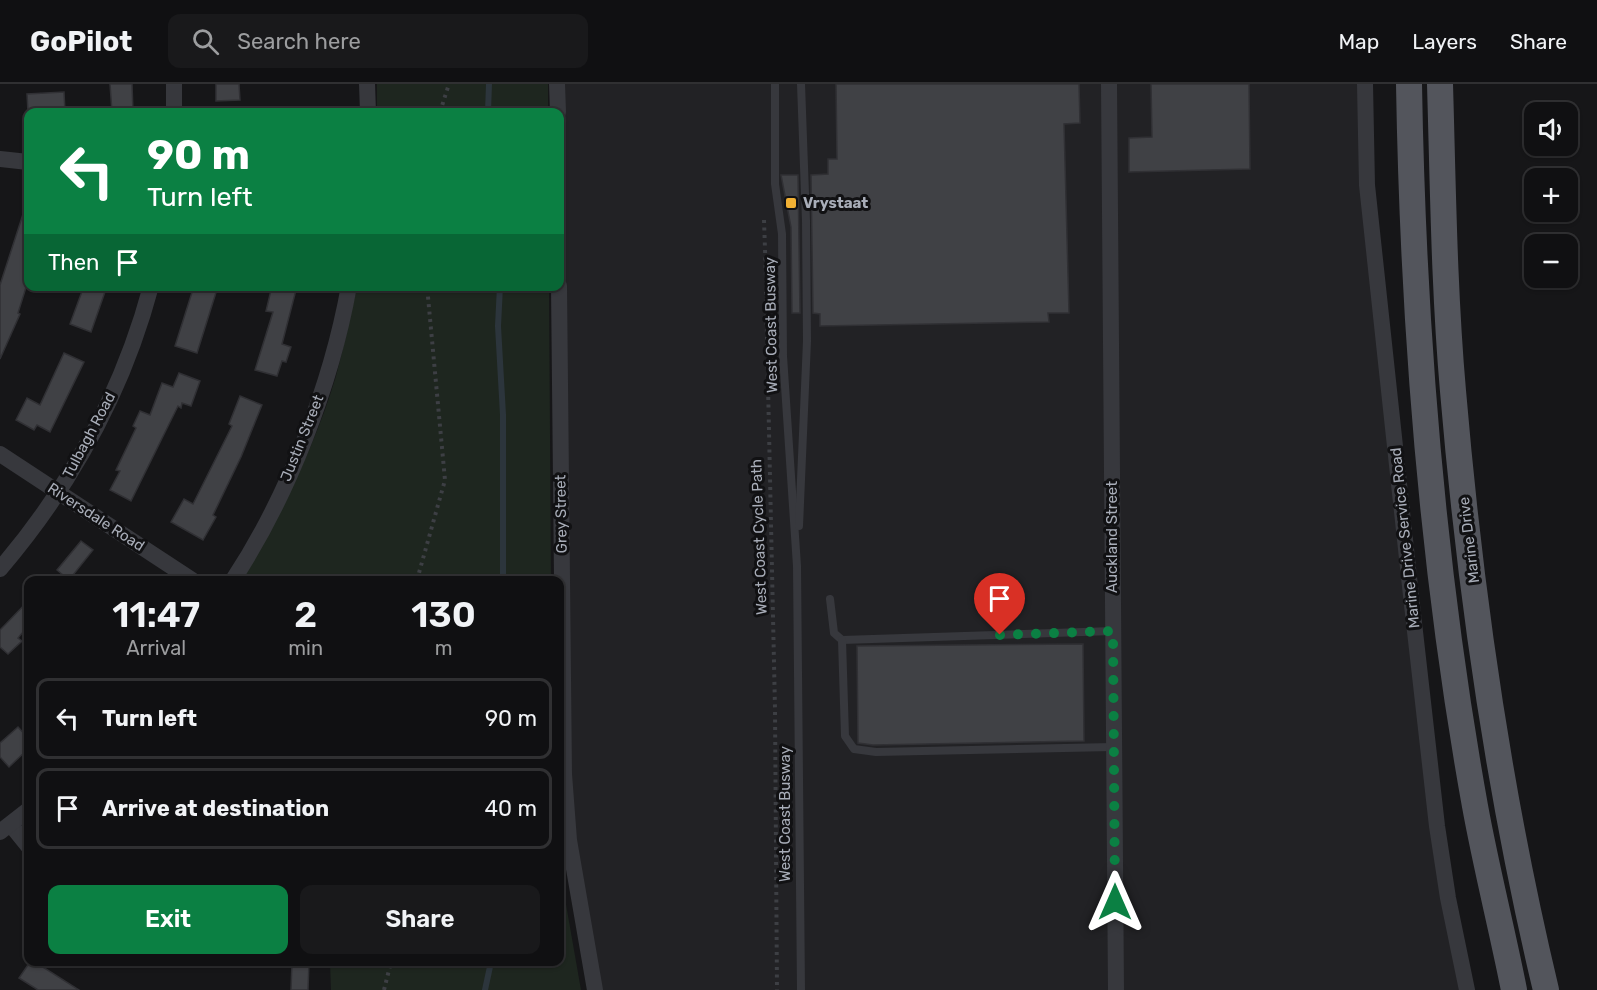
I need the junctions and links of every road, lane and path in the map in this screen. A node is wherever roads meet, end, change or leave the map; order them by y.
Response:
1 (174, 84) edge
2 (367, 84) edge
3 (449, 84) edge
4 (557, 84) edge
5 (775, 84) edge
6 (801, 84) edge
7 (1109, 84) edge
8 (1365, 84) edge
9 (1409, 84) edge
10 (1440, 84) edge
11 (174, 108) edge
12 (368, 108) edge
13 (441, 108) edge
14 (558, 108) edge
15 (0, 159) edge
16 (24, 162) edge
17 (764, 213) dead end
18 (148, 291) edge
19 (348, 291) edge
20 (427, 291) edge
21 (559, 291) edge
22 (0, 454) edge
23 (58, 493) junction
24 (797, 566) junction
25 (0, 569) edge
26 (186, 576) edge
27 (235, 576) edge
28 (418, 576) edge
29 (562, 576) edge
30 (830, 599) dead end
31 (1113, 631) junction
32 (842, 640) junction
33 (1113, 747) junction
34 (564, 774) edge
35 (24, 813) edge
36 (5, 828) edge
37 (24, 843) edge
38 (390, 966) edge
39 (1462, 989) edge
40 (384, 990) edge
41 (595, 990) edge
42 (777, 990) edge
43 (801, 990) edge
44 (1116, 990) edge
45 (1514, 990) edge
46 (1546, 990) edge

1 - 11 street
2 - 12 street
3 - 13 path
4 - 14 street
5 - 24 lane, West Coast Busway
6 - 24 lane, West Coast Busway
7 - 31 street, Auckland Street
8 - 39 street, Marine Drive Service Road
9 - 45 main road, Marine Drive
10 - 46 main road, Marine Drive
15 - 16 street
17 - 42 path, West Coast Cycle Path
18 - 23 street, Tulbagh Road
19 - 27 street, Justin Street
20 - 28 path
21 - 29 street, Grey Street
22 - 23 street, Riversdale Road
23 - 25 street, Tulbagh Road
23 - 26 street, Riversdale Road
24 - 43 lane, West Coast Busway
30 - 32 lane
31 - 32 lane
31 - 33 street, Auckland Street
32 - 33 lane
33 - 44 street, Auckland Street
34 - 41 street, Grey Street
35 - 36 street
36 - 37 street
38 - 40 path

